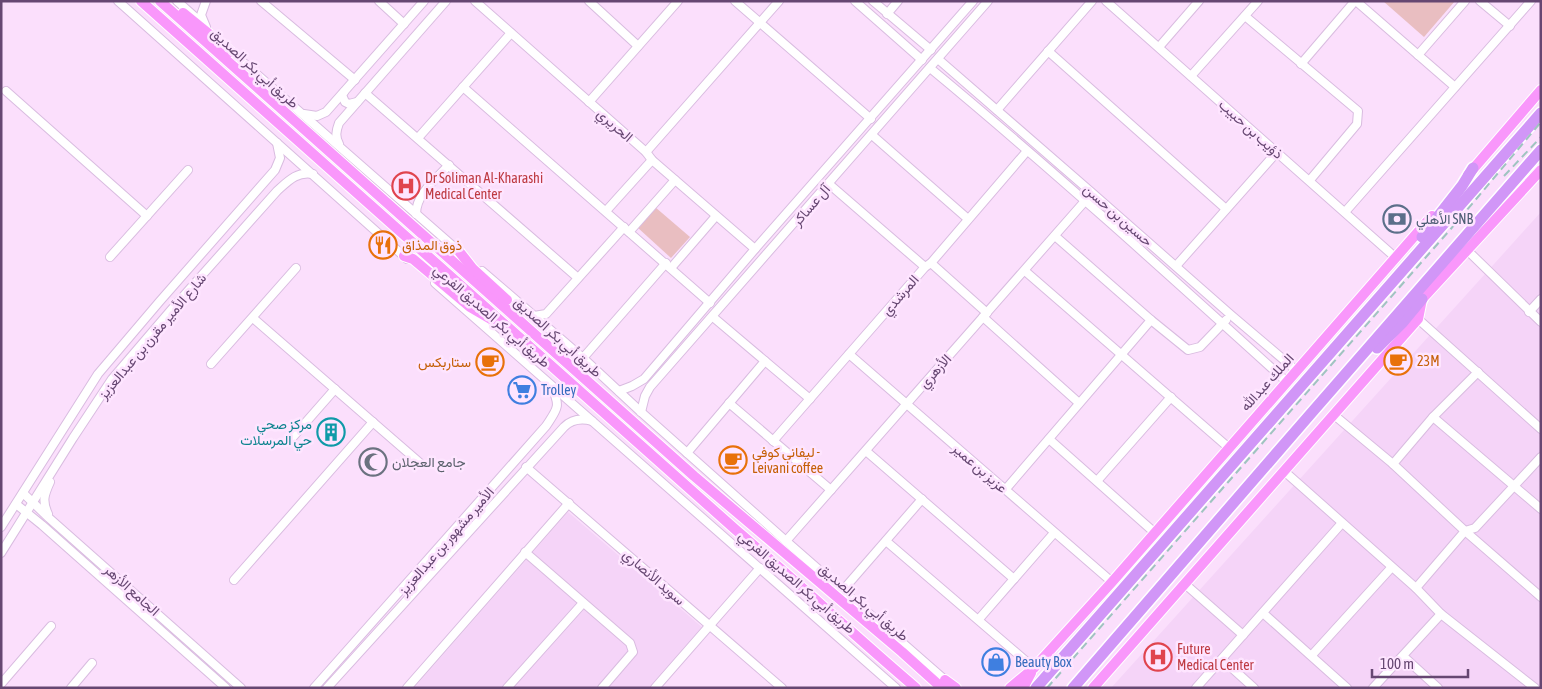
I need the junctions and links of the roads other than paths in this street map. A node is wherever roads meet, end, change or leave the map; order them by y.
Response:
1 (118, 1) edge
2 (141, 1) edge
3 (160, 1) edge
4 (168, 1) edge
5 (177, 1) edge
6 (206, 1) edge
7 (261, 1) edge
8 (379, 1) edge
9 (424, 1) edge
10 (446, 1) edge
11 (474, 1) edge
12 (589, 1) edge
13 (678, 1) edge
14 (735, 1) edge
15 (779, 1) edge
16 (855, 1) edge
17 (873, 1) edge
18 (898, 1) edge
19 (973, 1) edge
20 (988, 1) edge
21 (1092, 1) edge
22 (1106, 1) edge
23 (1199, 1) edge
24 (1258, 1) edge
25 (1356, 1) edge
26 (1466, 1) edge
27 (1480, 1) edge
28 (1531, 1) edge
29 (887, 14) junction
30 (1245, 16) junction
31 (759, 23) junction
32 (404, 24) junction
33 (1510, 26) junction
34 (206, 27) junction
35 (511, 33) junction
36 (638, 46) junction
37 (1159, 47) junction
38 (931, 50) junction
39 (1048, 51) junction
40 (231, 52) junction
41 (1418, 55) junction
42 (938, 59) junction
43 (922, 60) junction
44 (1301, 64) junction
45 (930, 68) junction
46 (954, 73) junction
47 (1192, 76) junction
48 (355, 80) junction
49 (947, 82) junction
50 (1455, 86) junction
51 (463, 87) junction
52 (1541, 90) edge
53 (6, 91) dead end
54 (344, 92) junction
55 (365, 92) junction
56 (977, 92) junction
57 (970, 101) junction
58 (357, 102) junction
59 (589, 102) junction
60 (997, 110) junction
61 (1541, 113) edge
62 (302, 114) junction
63 (870, 119) junction
64 (872, 135) junction
65 (418, 138) junction
66 (277, 144) junction
67 (342, 148) junction
68 (1027, 150) junction
69 (1541, 150) edge
70 (646, 152) junction
71 (1277, 152) junction
72 (652, 160) junction
73 (449, 165) junction
74 (1473, 168) junction
75 (188, 170) dead end
76 (1541, 170) edge
77 (315, 175) junction
78 (267, 179) junction
79 (675, 180) junction
80 (1310, 180) junction
81 (829, 184) junction
82 (277, 191) junction
83 (1090, 191) junction
84 (1084, 200) junction
85 (1226, 209) junction
86 (606, 212) junction
87 (1345, 212) junction
88 (416, 214) junction
89 (147, 216) junction
90 (716, 216) junction
91 (968, 218) junction
92 (626, 229) junction
93 (1055, 236) junction
94 (458, 250) junction
95 (755, 250) junction
96 (1467, 250) junction
97 (404, 256) junction
98 (110, 257) dead end
99 (1396, 258) junction
100 (668, 265) junction
101 (928, 265) junction
102 (1176, 266) junction
103 (296, 268) dead end
104 (1025, 271) junction
105 (578, 278) junction
106 (731, 278) junction
107 (740, 285) junction
108 (1382, 294) junction
109 (1422, 298) junction
110 (1541, 299) edge
111 (160, 301) junction
112 (710, 302) junction
113 (171, 310) junction
114 (1530, 312) junction
115 (546, 314) junction
116 (985, 315) junction
117 (1231, 315) junction
118 (534, 316) junction
119 (713, 317) junction
120 (253, 318) junction
121 (1418, 319) junction
122 (1151, 320) junction
123 (1541, 322) edge
124 (503, 324) junction
125 (1223, 324) junction
126 (547, 327) junction
127 (547, 345) junction
128 (849, 354) junction
129 (1122, 354) junction
130 (583, 358) junction
131 (765, 361) junction
132 (211, 364) dead end
133 (1297, 371) junction
134 (1478, 372) junction
135 (644, 379) junction
136 (1287, 382) junction
137 (552, 386) junction
138 (650, 387) junction
139 (335, 389) junction
140 (619, 391) junction
141 (1171, 397) junction
142 (810, 399) junction
143 (729, 403) junction
144 (1079, 403) junction
145 (906, 404) junction
146 (1314, 410) junction
147 (641, 412) junction
148 (1334, 415) junction
149 (1433, 417) junction
150 (550, 421) junction
151 (373, 422) junction
152 (594, 422) junction
153 (1541, 429) edge
154 (560, 430) junction
155 (292, 438) dead end
156 (1049, 439) junction
157 (773, 440) junction
158 (1229, 448) junction
159 (866, 451) junction
160 (687, 453) junction
161 (1541, 456) edge
162 (420, 463) dead end
163 (1393, 464) junction
164 (526, 467) junction
165 (52, 471) junction
166 (1284, 471) junction
167 (1097, 481) junction
168 (1515, 486) junction
169 (831, 490) junction
170 (1005, 490) junction
171 (23, 493) junction
172 (922, 500) junction
173 (33, 502) junction
174 (16, 504) junction
175 (569, 504) junction
176 (1541, 509) edge
177 (27, 512) junction
178 (49, 518) junction
179 (1342, 523) junction
180 (1, 527) edge
181 (64, 530) junction
182 (1465, 531) junction
183 (1054, 532) junction
184 (1154, 533) junction
185 (57, 538) junction
186 (886, 540) junction
187 (786, 541) junction
188 (525, 552) junction
189 (1, 553) edge
190 (760, 568) junction
191 (1392, 568) junction
192 (1014, 579) junction
193 (234, 580) dead end
194 (1112, 582) junction
195 (1185, 584) junction
196 (1416, 588) junction
197 (843, 590) junction
198 (1541, 597) edge
199 (582, 603) junction
200 (157, 612) junction
201 (1263, 613) junction
202 (1441, 614) junction
203 (979, 619) junction
204 (149, 620) junction
205 (51, 626) dead end
206 (710, 626) junction
207 (1243, 635) junction
208 (1312, 656) junction
209 (1403, 656) junction
210 (1222, 659) junction
211 (92, 663) dead end
212 (1034, 668) junction
213 (1, 684) edge
214 (944, 684) edge
215 (71, 688) edge
216 (226, 688) edge
217 (241, 688) edge
218 (314, 688) edge
219 (326, 688) edge
220 (407, 688) edge
221 (507, 688) edge
222 (602, 688) edge
223 (655, 688) edge
224 (782, 688) edge
225 (896, 688) edge
226 (916, 688) edge
227 (955, 688) edge
228 (1010, 688) edge
229 (1017, 688) edge
230 (1023, 688) edge
231 (1036, 688) edge
232 (1073, 688) edge
233 (1093, 688) edge
234 (1196, 688) edge
235 (1254, 688) edge
236 (1347, 688) edge
237 (1373, 688) edge
238 (1438, 688) edge
239 (1535, 688) edge

1 - 66 street, طريق أبي بكر الصديق الفرعي
2 - 124 main road, طريق أبي بكر الصديق
3 - 127 main road, طريق أبي بكر الصديق
4 - 40 main road
5 - 34 street, طريق أبي بكر الصديق الفرعي
6 - 34 street
7 - 48 street
8 - 32 street
9 - 32 street
10 - 55 street
11 - 35 street, الحريري
12 - 36 street
13 - 36 street
14 - 31 street
15 - 31 street
16 - 43 street
17 - 29 street
18 - 29 street
19 - 38 street, آل عساكر
20 - 42 street, آل عساكر
21 - 39 street
22 - 37 street, ذؤيب بن حبيب
23 - 37 street
24 - 30 street
25 - 41 street
25 - 44 street
26 - 41 street
27 - 33 street
28 - 33 street
29 - 38 street
30 - 44 street
30 - 47 street
31 - 63 street
31 - 70 street
32 - 48 street
33 - 50 street
34 - 40 street, طريق أبي بكر الصديق الفرعي
35 - 51 street
35 - 59 street, الحريري
36 - 59 street
37 - 47 street, ذؤيب بن حبيب
38 - 43 street, آل عساكر
39 - 60 street
39 - 85 street
40 - 62 street, طريق أبي بكر الصديق الفرعي
41 - 50 street
42 - 45 street, آل عساكر
42 - 46 street, حسين بن حسن
43 - 63 street, آل عساكر
44 - 80 street
45 - 49 street, حسين بن حسن
45 - 64 street, آل عساكر
46 - 49 street
46 - 56 street, حسين بن حسن
47 - 71 street, ذؤيب بن حبيب
48 - 54 street
49 - 57 street, حسين بن حسن
50 - 87 street
51 - 65 street
51 - 86 street
52 - 74 main road, الملك عبدالله
53 - 89 street
54 - 58 street
54 - 62 street
55 - 58 street
55 - 65 street
56 - 57 street
56 - 60 street, حسين بن حسن
57 - 68 street, حسين بن حسن
58 - 67 street
59 - 70 street, الحريري
60 - 83 street, حسين بن حسن
61 - 108 highway, الملك عبدالله
62 - 67 street, طريق أبي بكر الصديق الفرعي
63 - 95 street, آل عساكر
64 - 81 street, آل عساكر
64 - 91 street
65 - 73 street
66 - 77 street, طريق أبي بكر الصديق الفرعي
66 - 78 street, شارع الأمير مقرن بن عبدالعزيز
67 - 88 street, طريق أبي بكر الصديق الفرعي
68 - 84 street, حسين بن حسن
68 - 91 street, المرشدي
69 - 146 highway
70 - 72 street, الحريري
71 - 80 street, ذؤيب بن حبيب
71 - 85 street
72 - 79 street, الحريري
72 - 86 street
73 - 88 street
73 - 105 street
74 - 99 main road, الملك عبدالله
74 - 108 highway
75 - 89 street
76 - 96 main road
77 - 82 street, شارع الأمير مقرن بن عبدالعزيز
77 - 97 street, طريق أبي بكر الصديق الفرعي
78 - 82 street
78 - 111 street, شارع الأمير مقرن بن عبدالعزيز
79 - 90 street, الحريري
79 - 92 street
80 - 87 street, ذؤيب بن حبيب
81 - 101 street
81 - 107 street, آل عساكر
82 - 113 street, شارع الأمير مقرن بن عبدالعزيز
83 - 84 street, الأزهري
83 - 102 street, حسين بن حسن
84 - 93 street, الأزهري
84 - 125 street, حسين بن حسن
85 - 102 street
86 - 92 street
87 - 99 street, ذؤيب بن حبيب
88 - 94 street, طريق أبي بكر الصديق الفرعي
89 - 98 street
90 - 95 street, الحريري
90 - 100 street
91 - 101 street, المرشدي
92 - 100 street
92 - 105 street
93 - 104 street, الأزهري
93 - 122 street
94 - 118 street, طريق أبي بكر الصديق الفرعي
94 - 127 main road
95 - 106 street, آل عساكر
96 - 109 main road
96 - 114 street
97 - 124 main road
97 - 137 street, طريق أبي بكر الصديق الفرعي
99 - 133 main road, الملك عبدالله
100 - 112 street
100 - 130 street
101 - 116 street
101 - 128 street, المرشدي
102 - 117 street, حسين بن حسن
103 - 120 street
104 - 116 street, الأزهري
104 - 129 street
105 - 115 street
106 - 107 street
106 - 112 street, آل عساكر
107 - 119 street, آل عساكر
108 - 231 highway, الملك عبدالله
109 - 121 main road
109 - 146 highway
110 - 114 street
111 - 113 street
111 - 171 street, شارع الأمير مقرن بن عبدالعزيز
112 - 135 street, آل عساكر
113 - 165 street, شارع الأمير مقرن بن عبدالعزيز
114 - 123 street
115 - 118 street
115 - 126 street
116 - 144 street
116 - 145 street, الأزهري
117 - 125 street
117 - 133 street, حسين بن حسن
118 - 126 street, طريق أبي بكر الصديق الفرعي
119 - 131 street
119 - 138 street, آل عساكر
120 - 132 street
120 - 139 street
121 - 134 street
121 - 148 main road
122 - 125 street
122 - 129 street
124 - 226 main road, طريق أبي بكر الصديق
125 - 136 street, حسين بن حسن
126 - 130 street, طريق أبي بكر الصديق الفرعي
127 - 214 main road, طريق أبي بكر الصديق
128 - 142 street, المرشدي
128 - 145 street, عزيز بن عمير
129 - 141 street
129 - 144 street
130 - 140 street, طريق أبي بكر الصديق الفرعي
131 - 142 street
131 - 143 street
133 - 136 main road, الملك عبدالله
134 - 149 street
134 - 153 street
135 - 138 street
135 - 140 street, آل عساكر
136 - 158 main road, الملك عبدالله
137 - 150 street, الأمير مشهور بن عبدالعزيز
137 - 152 street, طريق أبي بكر الصديق الفرعي
138 - 147 street, آل عساكر
139 - 151 street
139 - 155 street
140 - 147 street, طريق أبي بكر الصديق الفرعي
141 - 158 street
141 - 167 street
142 - 157 street, المرشدي
143 - 157 street
143 - 160 street
144 - 156 street
145 - 159 street, الأزهري
145 - 170 street, عزيز بن عمير
146 - 232 highway
147 - 160 street, طريق أبي بكر الصديق الفرعي
148 - 163 street
148 - 166 main road
149 - 163 street
149 - 168 street
150 - 154 street
150 - 218 street, الأمير مشهور بن عبدالعزيز
151 - 162 street
151 - 193 street
152 - 154 street, الأمير مشهور بن عبدالعزيز
152 - 190 street, طريق أبي بكر الصديق الفرعي
154 - 164 street, الأمير مشهور بن عبدالعزيز
156 - 167 street
156 - 170 street
157 - 169 street
158 - 184 main road, الملك عبدالله
159 - 169 street, الأزهري
159 - 172 street
160 - 187 street, طريق أبي بكر الصديق الفرعي
161 - 168 street
163 - 182 street
164 - 175 street, سويد الأنصاري
164 - 219 street, الأمير مشهور بن عبدالعزيز
165 - 173 street, شارع الأمير مقرن بن عبدالعزيز
165 - 178 street
166 - 179 street
166 - 195 main road
167 - 184 street
168 - 176 street
168 - 182 street
169 - 187 street, الأزهري
170 - 183 street, عزيز بن عمير
171 - 173 street, الجامع الأزهر
171 - 174 street, شارع الأمير مقرن بن عبدالعزيز
172 - 186 street
172 - 192 street
173 - 177 street, شارع الأمير مقرن بن عبدالعزيز
173 - 178 street, الجامع الأزهر
174 - 177 street, الجامع الأزهر
174 - 180 street, شارع الأمير مقرن بن عبدالعزيز
175 - 188 street
175 - 206 street, سويد الأنصاري
177 - 185 street, الجامع الأزهر
177 - 189 street, شارع الأمير مقرن بن عبدالعزيز
178 - 181 street, الجامع الأزهر
179 - 191 street
179 - 201 street
181 - 185 street
181 - 200 street, الجامع الأزهر
182 - 196 street
182 - 198 street
183 - 192 street
183 - 194 street, عزيز بن عمير
184 - 194 main road, الملك عبدالله
185 - 204 street, الجامع الأزهر
186 - 197 street
186 - 203 street
187 - 197 street, طريق أبي بكر الصديق الفرعي
188 - 199 street
188 - 220 street
190 - 206 street
190 - 225 street, طريق أبي بكر الصديق الفرعي
191 - 196 street
191 - 208 street
192 - 203 street
194 - 212 main road, الملك عبدالله
195 - 207 street
195 - 233 main road
196 - 202 street
197 - 214 street, طريق أبي بكر الصديق الفرعي
199 - 221 street
199 - 222 street
200 - 204 street
200 - 217 street, الجامع الأزهر
201 - 207 street
201 - 208 street
202 - 209 street
202 - 239 street
203 - 212 street
204 - 216 street, الجامع الأزهر
205 - 213 street
206 - 223 street
206 - 224 street, سويد الأنصاري
207 - 210 street
208 - 236 street
209 - 237 street
209 - 238 street
210 - 234 street
210 - 235 street
211 - 215 street
212 - 228 main road, الملك عبدالله
212 - 229 main road
212 - 230 main road
214 - 227 main road

